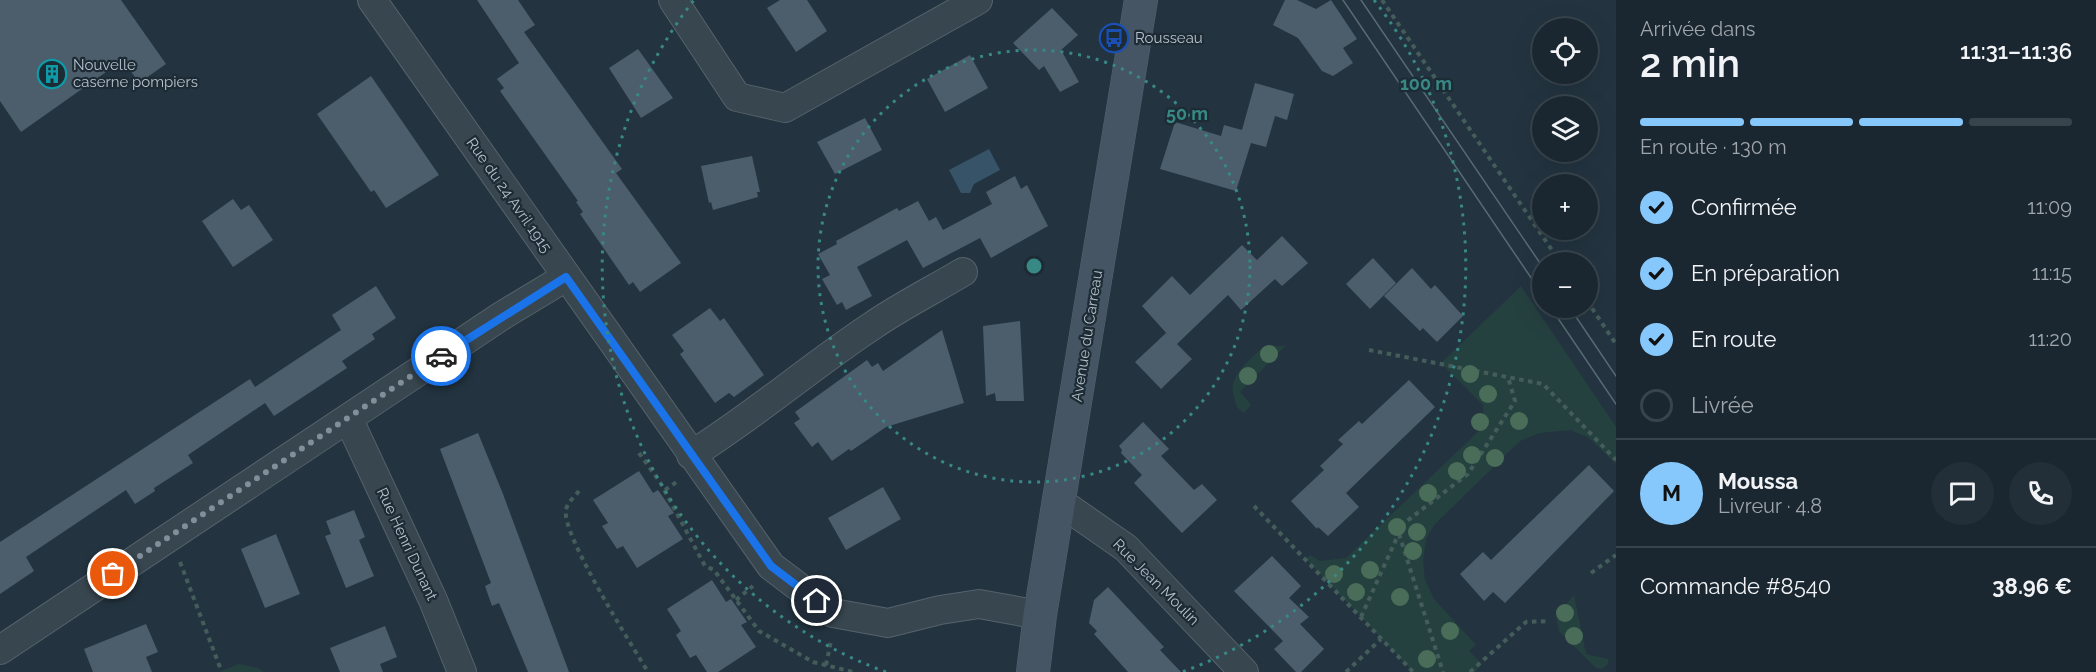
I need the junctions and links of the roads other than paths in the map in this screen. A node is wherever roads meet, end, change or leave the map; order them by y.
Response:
1 (372, 0) edge
2 (673, 0) edge
3 (978, 0) edge
4 (1141, 0) edge
5 (963, 272) dead end
6 (566, 277) junction
7 (348, 418) junction
8 (686, 466) junction
9 (1060, 502) junction
10 (1040, 615) junction
11 (0, 650) edge
12 (462, 672) edge
13 (1033, 672) edge
14 (1244, 672) edge

1 - 6 street, Rue du 24 Avril 1915
2 - 3 street
4 - 9 street, Avenue du Carreau
5 - 8 street
6 - 7 street
6 - 8 street, Rue du 24 Avril 1915
7 - 11 street
7 - 12 street, Rue Henri Dunant
8 - 10 street, Rue du 24 Avril 1915
9 - 10 street, Avenue du Carreau
9 - 14 street, Rue Jean Moulin
10 - 13 street, Avenue du Carreau

